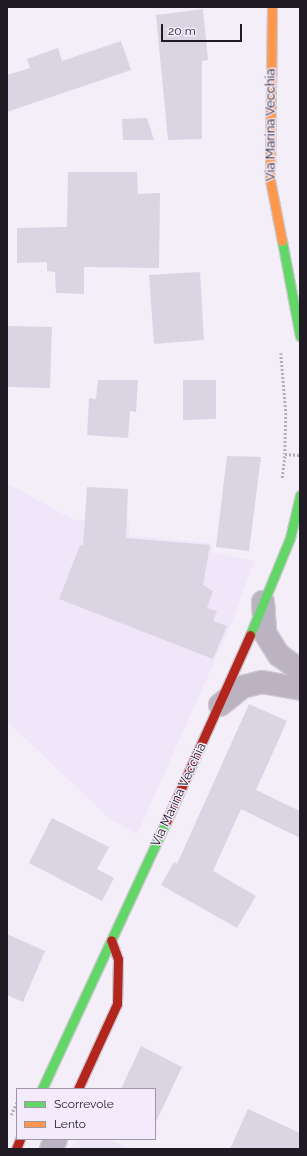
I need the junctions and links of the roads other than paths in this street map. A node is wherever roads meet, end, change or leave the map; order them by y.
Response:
1 (272, 7) edge
2 (300, 336) edge
3 (300, 495) edge
4 (263, 602) junction
5 (300, 670) edge
6 (300, 689) edge
7 (220, 705) junction
8 (112, 940) junction
9 (42, 1088) edge
10 (78, 1088) edge
11 (56, 1140) edge
12 (51, 1149) edge

1 - 2 main road, Via Marina Vecchia
3 - 4 main road, Via Marina Vecchia
4 - 5 street
4 - 7 main road, Via Marina Vecchia
6 - 7 street
7 - 8 main road, Via Marina Vecchia
8 - 9 main road, Via Marina Vecchia
8 - 10 main road
11 - 12 street

